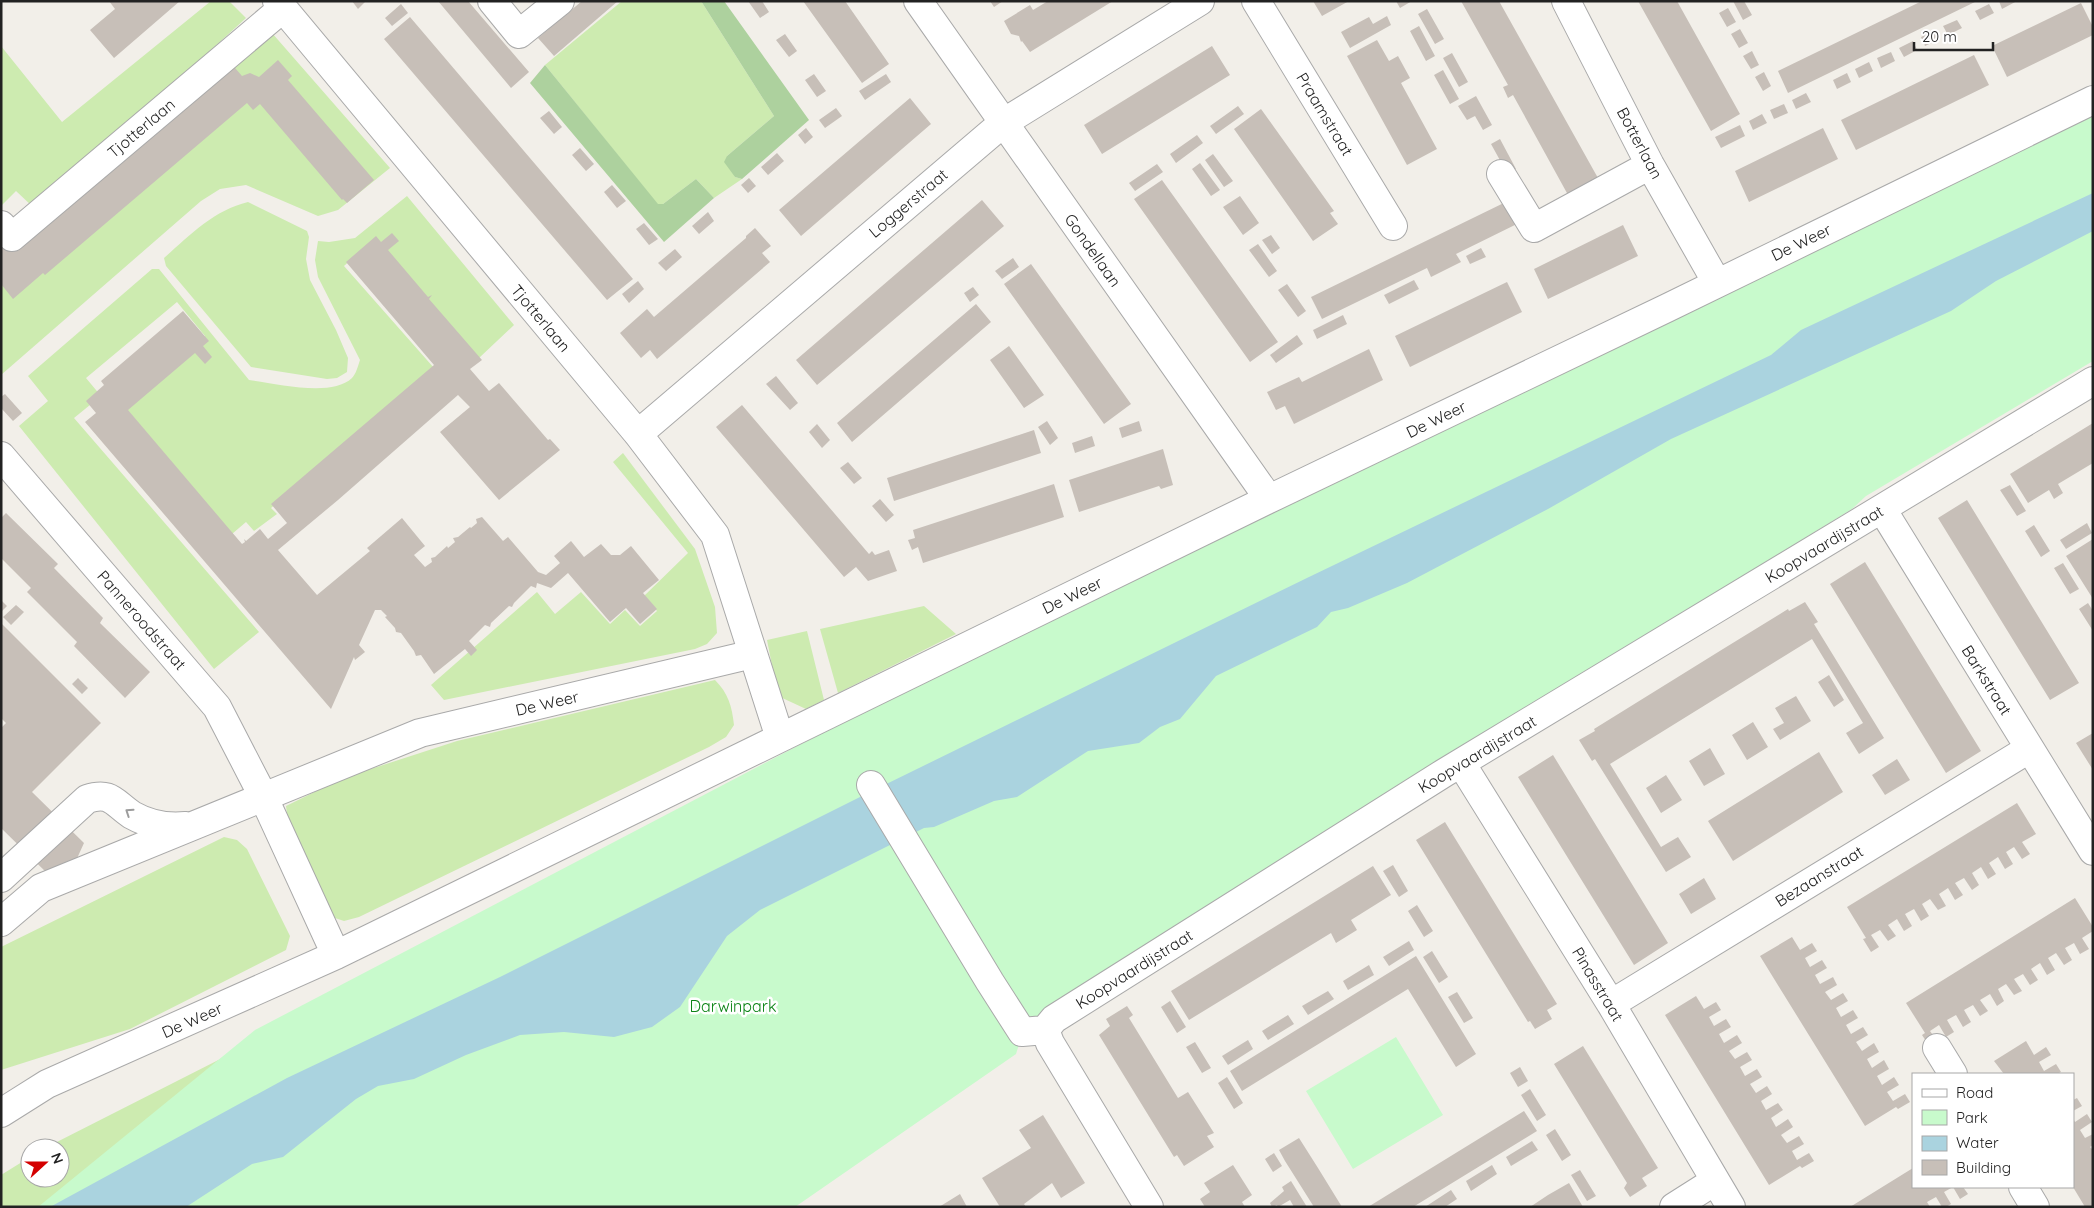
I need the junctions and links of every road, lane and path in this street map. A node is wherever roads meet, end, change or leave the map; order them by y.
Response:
1 (492, 1) edge
2 (560, 1) edge
3 (918, 1) edge
4 (1200, 1) edge
5 (1256, 1) edge
6 (1566, 1) edge
7 (280, 5) edge
8 (2093, 100) edge
9 (1004, 123) junction
10 (1650, 165) junction
11 (1502, 174) dead end
12 (1, 225) edge
13 (1393, 226) dead end
14 (1717, 283) junction
15 (2093, 381) edge
16 (638, 434) junction
17 (6, 471) edge
18 (1269, 499) junction
19 (1882, 509) junction
20 (753, 654) junction
21 (780, 738) junction
22 (2029, 748) junction
23 (1461, 763) junction
24 (871, 786) dead end
25 (263, 796) junction
26 (192, 826) junction
27 (2093, 851) edge
28 (1, 878) edge
29 (1, 922) edge
30 (336, 955) junction
31 (1611, 1004) junction
32 (1045, 1030) junction
33 (1937, 1048) dead end
34 (1952, 1073) edge
35 (47, 1084) junction
36 (1, 1097) edge
37 (1, 1113) edge
38 (1715, 1181) junction
39 (2023, 1188) edge
40 (1146, 1206) edge
41 (1674, 1207) edge
42 (1731, 1207) edge
43 (2035, 1207) edge

1 - 2 street
3 - 9 street, Gondellaan
4 - 9 street, Loggerstraat
5 - 13 street, Praamstraat
6 - 10 street, Botterlaan
7 - 12 street, Tjotterlaan
7 - 16 street, Tjotterlaan
8 - 14 street, De Weer
9 - 16 street, Loggerstraat
9 - 18 street, Gondellaan
10 - 11 street
10 - 14 street, Botterlaan
14 - 18 street, De Weer
15 - 19 street, Koopvaardijstraat
16 - 20 street, Tjotterlaan
17 - 25 street, Panneroodstraat
18 - 21 street, De Weer
19 - 22 street, Barkstraat
19 - 23 street, Koopvaardijstraat
20 - 21 street
20 - 25 street, De Weer
21 - 30 street, De Weer
22 - 27 street, Barkstraat
22 - 31 street, Bezaanstraat
23 - 31 street, Pinasstraat
23 - 32 street, Koopvaardijstraat
24 - 32 street
25 - 26 street, De Weer
25 - 30 street
26 -> 28 street
26 - 29 street, De Weer
30 - 35 street, De Weer
31 - 38 street, Pinasstraat
32 - 40 street
33 - 34 street
35 - 36 street, De Weer
35 - 37 street, De Weer
38 - 41 street
38 - 42 street, Pinasstraat
39 - 43 street

